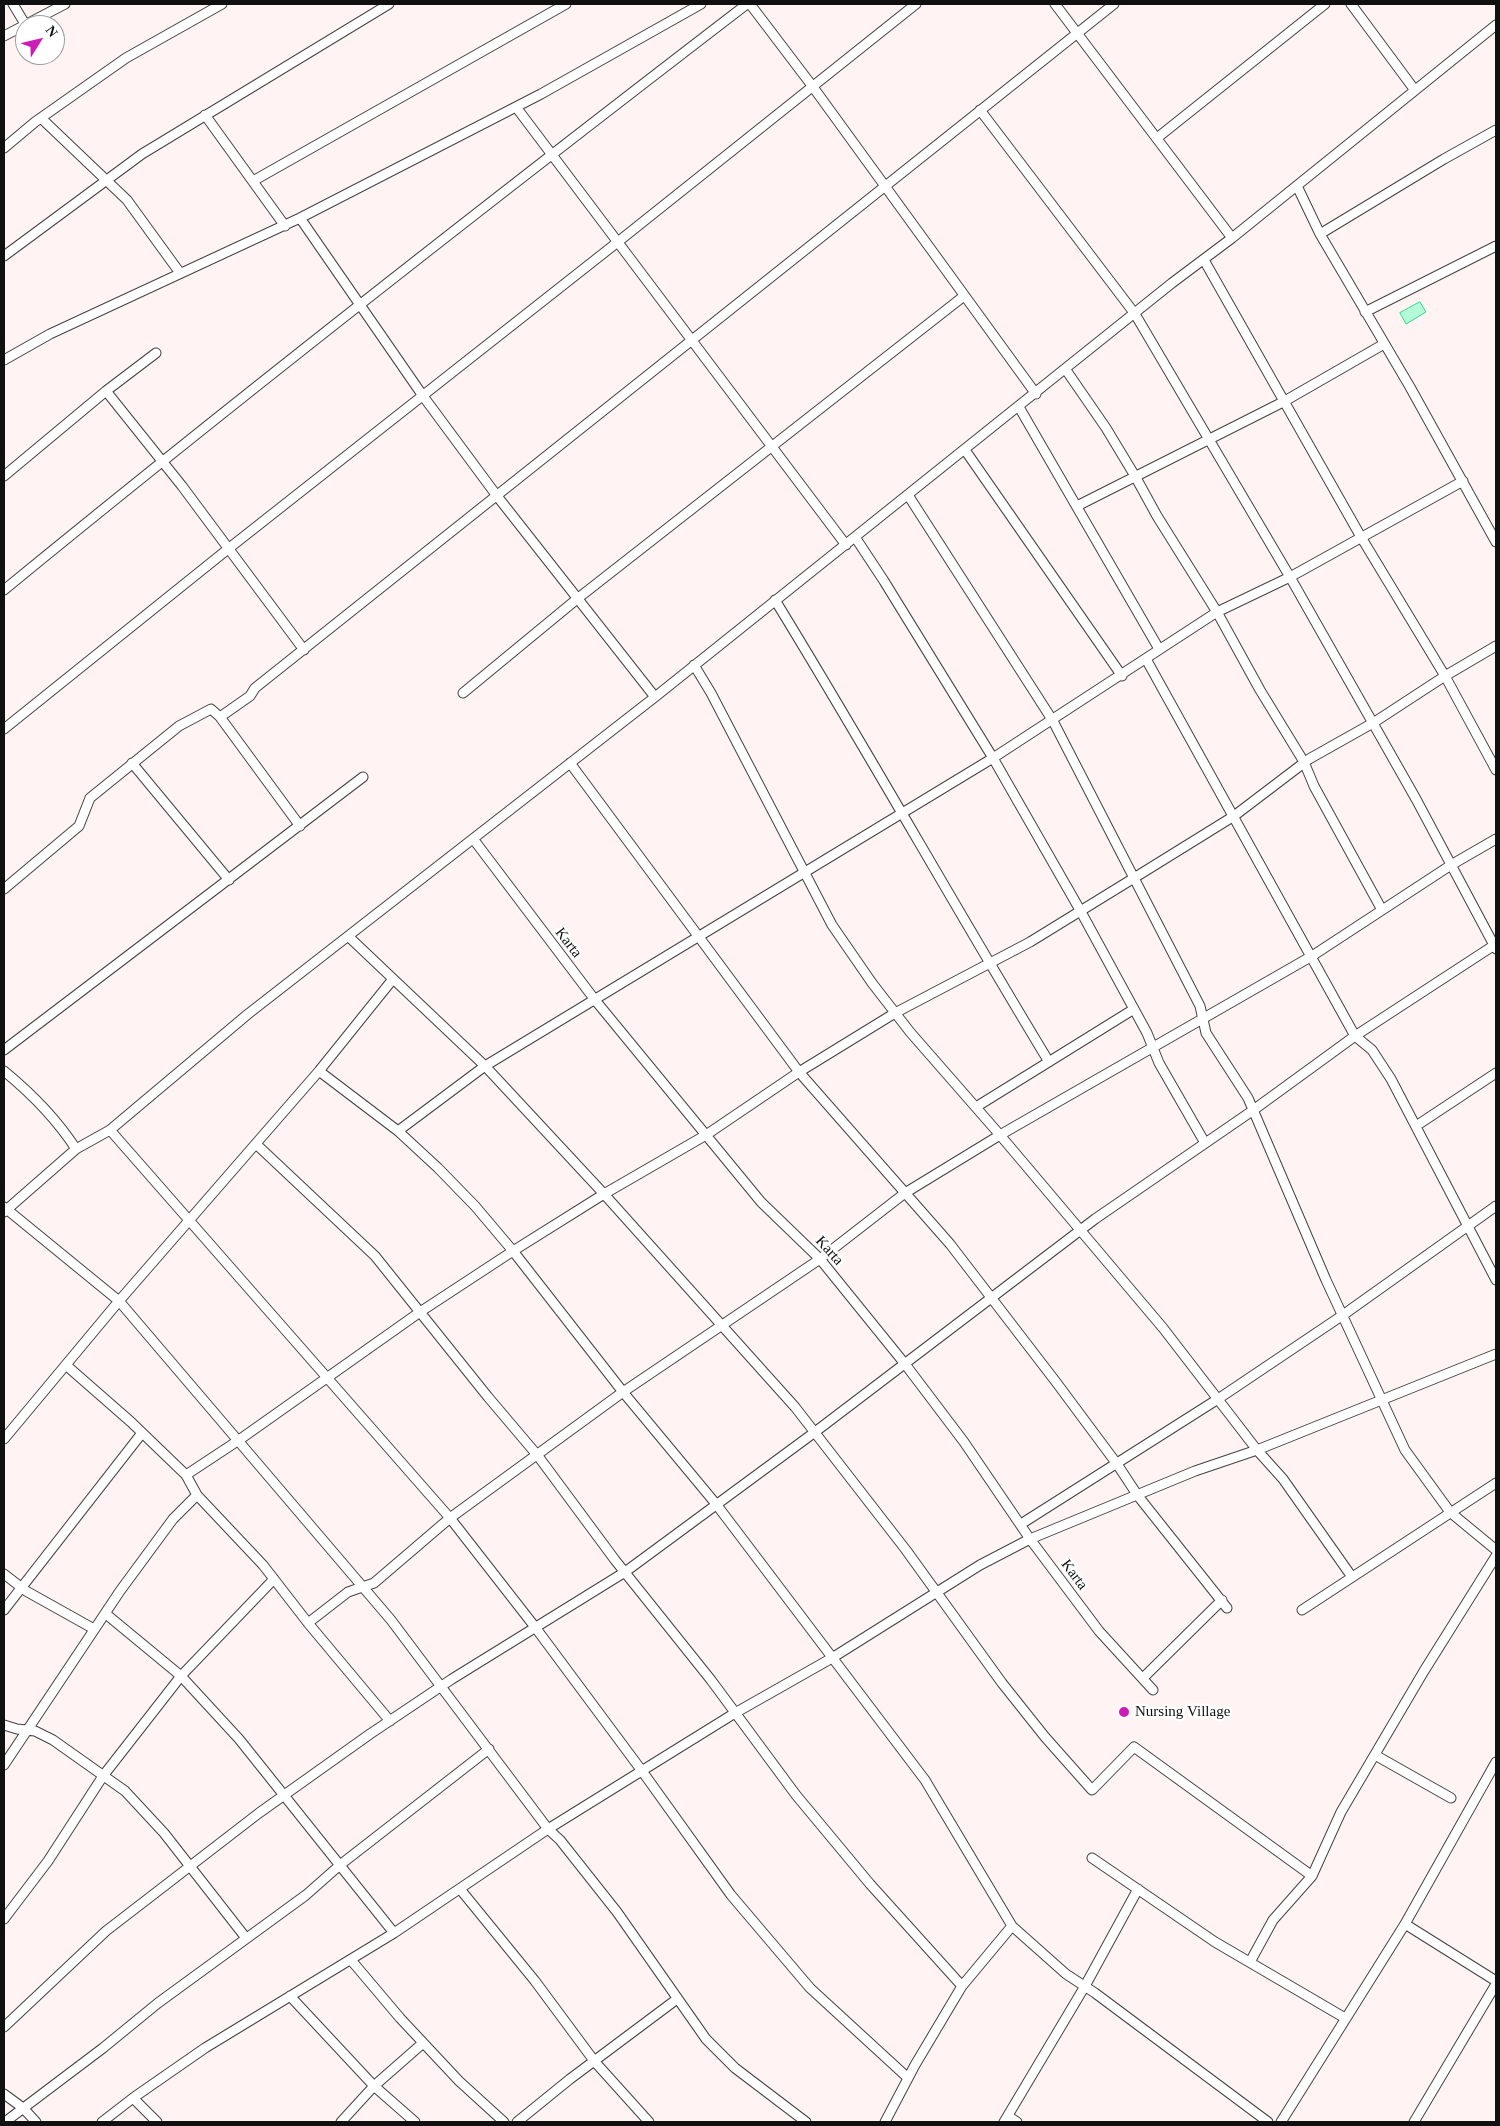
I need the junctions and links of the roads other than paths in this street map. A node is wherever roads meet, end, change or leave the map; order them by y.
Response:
1 (13, 4) edge
2 (65, 4) edge
3 (222, 4) edge
4 (389, 4) edge
5 (566, 4) edge
6 (701, 4) edge
7 (748, 4) edge
8 (916, 4) edge
9 (1055, 4) edge
10 (1114, 4) edge
11 (1325, 4) edge
12 (1351, 4) edge
13 (20, 15) edge
14 (43, 15) edge
15 (1496, 25) edge
16 (15, 30) edge
17 (1077, 32) junction
18 (4, 36) edge
19 (813, 86) junction
20 (1414, 89) junction
21 (516, 107) junction
22 (980, 110) junction
23 (204, 115) junction
24 (41, 118) junction
25 (1496, 130) edge
26 (1157, 138) junction
27 (4, 148) edge
28 (552, 153) junction
29 (106, 181) junction
30 (253, 181) junction
31 (884, 186) junction
32 (1296, 186) junction
33 (300, 218) junction
34 (285, 226) junction
35 (1320, 234) junction
36 (1232, 238) junction
37 (619, 242) junction
38 (1496, 246) edge
39 (4, 256) edge
40 (1204, 260) junction
41 (180, 273) junction
42 (964, 296) junction
43 (361, 304) junction
44 (1365, 312) junction
45 (1135, 314) junction
46 (692, 342) junction
47 (1384, 344) junction
48 (156, 353) dead end
49 (4, 360) edge
50 (1066, 370) junction
51 (106, 391) junction
52 (1036, 394) junction
53 (423, 396) junction
54 (1283, 402) junction
55 (1019, 407) junction
56 (1210, 439) junction
57 (771, 448) junction
58 (965, 450) junction
59 (162, 460) junction
60 (4, 476) edge
61 (1135, 476) junction
62 (1463, 481) junction
63 (908, 495) junction
64 (497, 496) junction
65 (1077, 506) junction
66 (1361, 537) junction
67 (855, 538) junction
68 (1496, 542) edge
69 (846, 545) junction
70 (228, 549) junction
71 (1290, 577) junction
72 (4, 590) edge
73 (578, 599) junction
74 (776, 600) junction
75 (1217, 612) junction
76 (1496, 646) edge
77 (1159, 649) junction
78 (304, 650) junction
79 (1146, 659) junction
80 (694, 665) junction
81 (1122, 676) junction
82 (1445, 676) junction
83 (463, 692) dead end
84 (655, 697) junction
85 (220, 717) junction
86 (1053, 721) junction
87 (1373, 724) junction
88 (4, 729) edge
89 (994, 758) junction
90 (1304, 762) junction
91 (132, 763) junction
92 (570, 763) junction
93 (1496, 770) edge
94 (363, 776) dead end
95 (901, 813) junction
96 (1234, 816) junction
97 (300, 826) junction
98 (474, 840) junction
99 (1496, 840) edge
100 (1450, 865) junction
101 (804, 872) junction
102 (1134, 878) junction
103 (229, 880) junction
104 (4, 888) edge
105 (1080, 910) junction
106 (1382, 910) junction
107 (349, 937) junction
108 (700, 938) junction
109 (1496, 946) edge
110 (1312, 956) junction
111 (989, 964) junction
112 (393, 979) junction
113 (595, 1000) junction
114 (1134, 1009) junction
115 (895, 1013) junction
116 (1203, 1018) junction
117 (1355, 1036) junction
118 (1152, 1048) junction
119 (4, 1050) edge
120 (1049, 1062) junction
121 (486, 1066) junction
122 (4, 1071) edge
123 (319, 1071) junction
124 (799, 1072) junction
125 (1496, 1073) edge
126 (976, 1107) junction
127 (1252, 1111) junction
128 (1416, 1126) junction
129 (110, 1130) junction
130 (398, 1130) junction
131 (706, 1135) junction
132 (1000, 1135) junction
133 (1205, 1143) junction
134 (256, 1144) junction
135 (76, 1149) junction
136 (905, 1193) junction
137 (604, 1194) junction
138 (1496, 1206) edge
139 (5, 1209) edge
140 (189, 1222) junction
141 (1467, 1226) junction
142 (1080, 1231) junction
143 (513, 1251) junction
144 (820, 1259) junction
145 (1496, 1280) edge
146 (992, 1299) junction
147 (119, 1301) junction
148 (420, 1312) junction
149 (1343, 1315) junction
150 (722, 1325) junction
151 (1496, 1354) edge
152 (905, 1364) junction
153 (67, 1366) junction
154 (326, 1377) junction
155 (624, 1392) junction
156 (1218, 1400) junction
157 (1382, 1400) junction
158 (815, 1432) junction
159 (142, 1433) junction
160 (4, 1439) edge
161 (239, 1440) junction
162 (1257, 1450) junction
163 (538, 1456) junction
164 (1117, 1464) junction
165 (186, 1475) junction
166 (1496, 1483) edge
167 (197, 1495) junction
168 (1138, 1496) junction
169 (716, 1504) junction
170 (1450, 1512) junction
171 (450, 1518) junction
172 (1021, 1524) junction
173 (1030, 1539) junction
174 (1496, 1550) edge
175 (1496, 1556) edge
176 (625, 1572) junction
177 (4, 1574) edge
178 (1352, 1577) junction
179 (274, 1580) junction
180 (362, 1586) junction
181 (23, 1588) junction
182 (936, 1592) junction
183 (4, 1610) edge
184 (1302, 1610) dead end
185 (106, 1614) junction
186 (308, 1623) junction
187 (535, 1627) junction
188 (94, 1629) junction
189 (832, 1658) junction
190 (182, 1676) junction
191 (1144, 1677) junction
192 (442, 1686) junction
193 (1153, 1690) dead end
194 (735, 1713) junction
195 (390, 1721) junction
196 (4, 1725) edge
197 (27, 1731) junction
198 (489, 1749) junction
199 (1375, 1755) junction
200 (1496, 1762) edge
201 (4, 1765) edge
202 (642, 1771) junction
203 (103, 1776) junction
204 (284, 1796) junction
205 (1451, 1798) dead end
206 (548, 1829) junction
207 (1092, 1858) dead end
208 (340, 1865) junction
209 (190, 1866) junction
210 (1312, 1876) junction
211 (460, 1889) junction
212 (1138, 1889) junction
213 (4, 1919) edge
214 (1404, 1924) junction
215 (1012, 1926) junction
216 (394, 1933) junction
217 (246, 1938) junction
218 (351, 1960) junction
219 (1250, 1962) junction
220 (1496, 1983) edge
221 (962, 1986) junction
222 (1085, 1986) junction
223 (290, 1996) junction
224 (676, 1999) junction
225 (1345, 2018) junction
226 (4, 2026) edge
227 (423, 2043) junction
228 (595, 2062) junction
229 (908, 2078) junction
230 (374, 2086) junction
231 (4, 2094) edge
232 (133, 2098) junction
233 (23, 2108) junction
234 (1006, 2119) edge
235 (5, 2122) edge
236 (36, 2122) edge
237 (102, 2122) edge
238 (157, 2122) edge
239 (341, 2122) edge
240 (416, 2122) edge
241 (504, 2122) edge
242 (517, 2122) edge
243 (649, 2122) edge
244 (806, 2122) edge
245 (885, 2122) edge
246 (1017, 2122) edge
247 (1268, 2122) edge
248 (1281, 2122) edge
249 (1414, 2122) edge

1 - 13 street
2 - 14 street
3 - 24 street
4 - 23 street
5 - 30 street
6 - 21 street
7 - 19 street
7 - 28 street
8 - 19 street
9 - 17 street
10 - 17 street
11 - 26 street
12 - 20 street
15 - 20 street
16 - 18 street
17 - 22 street
17 - 26 street
19 - 31 street
19 - 37 street
20 - 32 street
21 - 28 street
21 - 33 street
22 - 31 street
22 - 45 street
23 - 29 street
23 - 30 street
24 - 27 street
24 - 29 street
25 - 35 street
26 - 36 street
28 - 37 street
28 - 43 street
29 - 39 street
29 - 41 street
30 - 34 street
31 - 42 street
31 - 46 street
32 - 35 street
32 - 36 street
33 - 34 street
33 - 43 street
34 - 41 street
35 - 44 street
36 - 40 street
37 - 46 street
37 - 53 street
38 - 44 street
40 - 45 street
40 - 54 street
41 - 49 street
42 - 52 street
42 - 57 street
43 - 53 street
43 - 59 street
44 - 47 street
45 - 50 street
45 - 56 street
46 - 57 street
46 - 64 street
47 - 54 street
47 - 62 street
48 - 51 street
50 - 52 street
50 - 61 street
51 - 59 street
51 - 60 street
52 - 55 street
53 - 64 street
53 - 70 street
54 - 56 street
54 - 66 street
55 - 58 street
55 - 65 street
56 - 61 street
56 - 71 street
57 - 69 street
57 - 73 street
58 - 63 street
58 - 81 street
59 - 70 street
59 - 72 street
61 - 65 street
61 - 75 street
62 - 66 street
62 - 68 street
63 - 67 street
63 - 86 street
64 - 73 street
64 - 78 street
65 - 77 street
66 - 71 street
66 - 82 street
67 - 69 street
67 - 89 street
69 - 74 street
70 - 78 street
70 - 88 street
71 - 75 street
71 - 87 street
73 - 83 street
73 - 84 street
74 - 80 street
74 - 95 street
75 - 77 street
75 - 90 street
76 - 82 street
77 - 79 street
78 - 85 street
79 - 81 street
79 - 96 street
80 - 84 street
80 - 101 street
81 - 86 street
82 - 87 street
82 - 93 street
84 - 92 street
85 - 91 street
85 - 97 street
86 - 89 street
86 - 102 street
87 - 90 street
87 - 100 street
89 - 95 street
89 - 105 street
90 - 96 street
90 - 106 street
91 - 103 street
91 - 104 street
92 - 98 street
92 - 108 street
94 - 97 street
95 - 101 street
95 - 111 street
96 - 102 street
96 - 110 street
97 - 103 street
98 - 107 street
98 - 113 street, Karta
99 - 100 street
100 - 106 street
100 - 109 street
101 - 108 street
101 - 115 street
102 - 105 street
102 - 116 street
103 - 119 street
105 - 111 street
105 - 114 street
106 - 110 street
107 - 112 street
107 - 129 street
108 - 113 street
108 - 124 street
109 - 117 street
110 - 116 street
110 - 117 street
111 - 115 street
111 - 120 street
112 - 121 street
112 - 123 street
113 - 121 street
113 - 131 street, Karta
114 - 118 street
114 - 120 street
115 - 124 street
115 - 126 street
116 - 118 street
116 - 127 street
117 - 127 street
117 - 128 street
118 - 132 street
118 - 133 street
120 - 126 street
121 - 130 street
121 - 137 street
122 - 135 street
123 - 130 street
123 - 134 street
124 - 131 street
124 - 136 street
125 - 128 street
126 - 132 street
127 - 133 street
127 - 149 street
128 - 141 street
129 - 135 street
129 - 140 street
130 - 143 street
131 - 137 street
131 - 144 street, Karta
132 - 136 street
132 - 142 street
133 - 142 street
134 - 140 street
134 - 148 street
135 - 139 street
136 - 144 street
136 - 146 street
137 - 143 street
137 - 150 street
138 - 141 street
139 - 147 street
140 - 147 street
140 - 154 street
141 - 145 street
141 - 149 street
142 - 146 street
142 - 156 street
143 - 148 street
143 - 155 street
144 - 150 street
144 - 152 street, Karta
146 - 152 street
146 - 164 street
147 - 153 street
147 - 161 street
148 - 154 street
148 - 163 street
149 - 156 street
149 - 157 street
150 - 155 street
150 - 158 street
151 - 157 street
152 - 158 street
152 - 172 street, Karta
153 - 159 street
153 - 160 street
154 - 161 street
154 - 171 street
155 - 163 street
155 - 169 street
156 - 162 street
156 - 164 street
157 - 162 street
157 - 170 street
158 - 169 street
158 - 182 street
159 - 165 street
159 - 181 street
161 - 165 street
161 - 180 street
162 - 168 street
162 - 178 street
163 - 171 street
163 - 176 street
164 - 168 street
164 - 172 street
165 - 167 street
166 - 170 street
167 - 179 street
167 - 185 street
168 - 173 street
168 - 191 street
169 - 176 street
169 - 189 street
170 - 174 street
170 - 178 street
171 - 180 street
171 - 187 street
172 - 173 street, Karta
173 - 182 street
173 - 191 street, Karta
175 - 199 street
176 - 187 street
176 - 194 street
177 - 181 street
178 - 184 street
179 - 186 street
179 - 190 street
180 - 186 street
180 - 192 street
181 - 183 street
181 - 188 street
182 - 189 street
182 - 210 street
185 - 188 street
185 - 190 street
186 - 195 street
187 - 192 street
187 - 202 street
188 - 197 street
189 - 194 street
189 - 215 street
190 - 203 street
190 - 204 street
191 - 193 street, Karta
192 - 195 street
192 - 198 street
194 - 202 street
194 - 221 street
195 - 204 street
196 - 197 street
197 - 201 street
197 - 203 street
198 - 206 street
198 - 208 street
199 - 205 street
199 - 210 street
200 - 214 street
202 - 206 street
202 - 229 street
203 - 209 street
203 - 213 street
204 - 208 street
204 - 209 street
206 - 211 street
206 - 224 street
207 - 212 street
208 - 216 street
208 - 217 street
209 - 217 street
209 - 226 street
210 - 219 street
211 - 216 street
211 - 228 street
212 - 219 street
212 - 222 street
214 - 220 street
214 - 225 street
215 - 221 street
215 - 222 street
216 - 218 street
217 - 233 street
218 - 223 street
218 - 227 street
219 - 225 street
220 - 249 street
221 - 229 street
222 - 234 street
222 - 247 street
223 - 230 street
223 - 232 street
224 - 228 street
224 - 244 street
225 - 248 street
227 - 230 street
227 - 241 street
228 - 242 street
228 - 243 street
229 - 245 street
230 - 239 street
230 - 240 street
231 - 233 street
232 - 237 street
232 - 238 street
233 - 235 street
233 - 236 street
234 - 246 street

